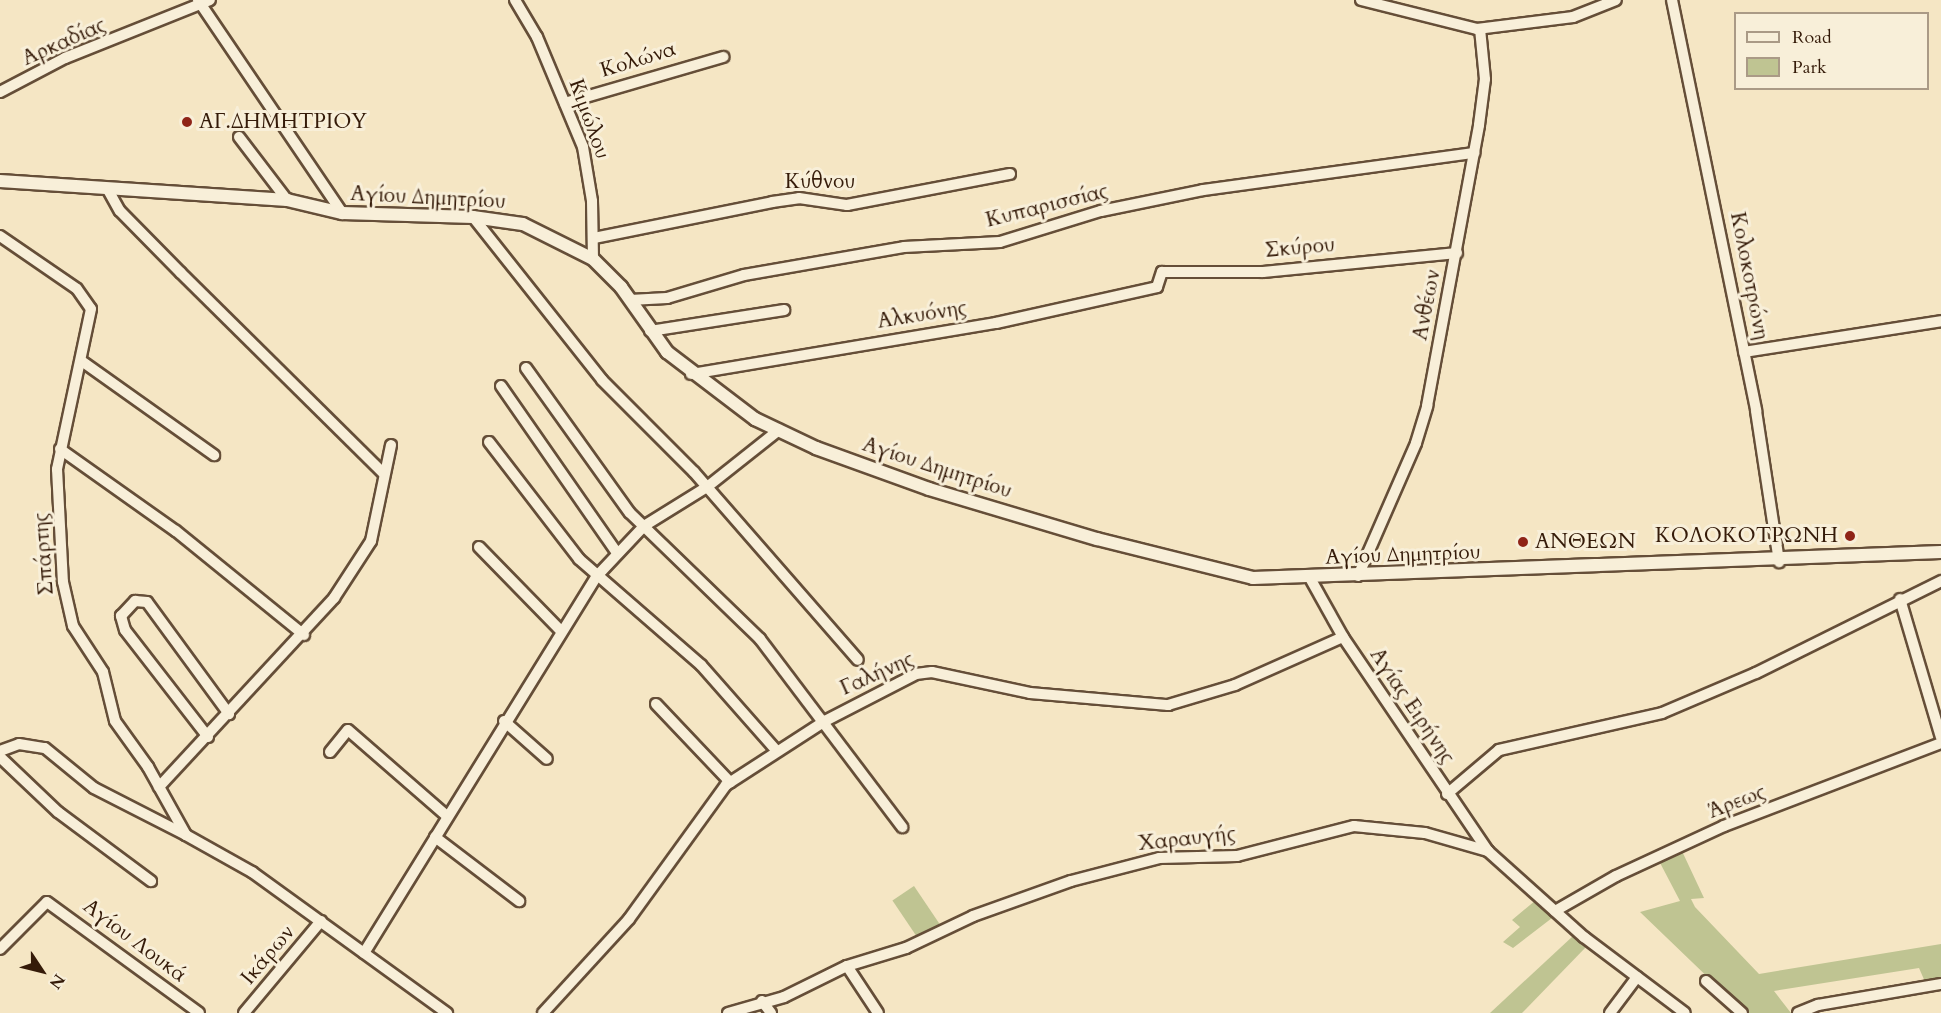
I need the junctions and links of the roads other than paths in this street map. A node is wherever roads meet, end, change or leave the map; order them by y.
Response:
1 (515, 0) edge
2 (1361, 0) edge
3 (1616, 0) edge
4 (1672, 0) edge
5 (203, 1) edge
6 (1480, 29) junction
7 (723, 57) dead end
8 (0, 92) edge
9 (565, 103) junction
10 (239, 137) dead end
11 (1474, 153) junction
12 (1010, 174) dead end
13 (0, 181) edge
14 (106, 188) junction
15 (286, 200) junction
16 (342, 213) junction
17 (473, 217) junction
18 (0, 236) edge
19 (594, 238) junction
20 (1457, 253) junction
21 (593, 259) junction
22 (1157, 287) joint
23 (630, 300) junction
24 (784, 310) dead end
25 (1941, 321) edge
26 (650, 331) junction
27 (1744, 352) junction
28 (83, 362) junction
29 (526, 368) dead end
30 (691, 374) junction
31 (501, 386) dead end
32 (779, 430) junction
33 (489, 442) dead end
34 (391, 445) dead end
35 (60, 449) junction
36 (214, 454) dead end
37 (383, 472) junction
38 (707, 487) junction
39 (644, 526) junction
40 (479, 547) dead end
41 (1941, 552) edge
42 (617, 553) junction
43 (1779, 562) junction
44 (1358, 576) junction
45 (596, 577) junction
46 (1310, 578) junction
47 (1941, 580) edge
48 (1900, 599) junction
49 (560, 630) junction
50 (304, 635) junction
51 (1343, 637) junction
52 (858, 660) dead end
53 (656, 704) dead end
54 (229, 714) junction
55 (504, 721) junction
56 (825, 721) junction
57 (208, 737) junction
58 (1941, 737) edge
59 (1941, 743) edge
60 (776, 750) junction
61 (0, 751) edge
62 (330, 752) dead end
63 (0, 757) edge
64 (547, 759) dead end
65 (730, 782) junction
66 (159, 787) junction
67 (1447, 794) junction
68 (447, 816) junction
69 (902, 827) dead end
70 (186, 835) junction
71 (435, 837) junction
72 (1488, 851) junction
73 (151, 881) dead end
74 (519, 901) dead end
75 (1555, 911) junction
76 (321, 921) junction
77 (0, 949) edge
78 (364, 953) junction
79 (847, 966) junction
80 (1637, 977) junction
81 (1706, 981) dead end
82 (1941, 984) edge
83 (762, 1001) junction
84 (199, 1013) edge
85 (244, 1013) edge
86 (447, 1013) edge
87 (543, 1013) edge
88 (728, 1013) edge
89 (771, 1013) edge
90 (878, 1013) edge
91 (1610, 1013) edge
92 (1685, 1013) edge
93 (1742, 1013) edge
94 (1798, 1013) edge

1 - 9 street, Κιμώλου
2 - 6 street
3 - 6 street
4 - 27 street, Κολοκοτρώνη
5 - 8 street, Αρκαδίας
5 - 16 street
6 - 11 street, Ανθέων
7 - 9 street, Κολώνα
9 - 19 street, Κιμώλου
10 - 15 street
11 - 20 street, Ανθέων
11 - 23 street, Κυπαρισσίας
12 - 19 street, Κύθνου
13 - 14 street, Αγίου Δημητρίου
14 - 15 street, Αγίου Δημητρίου
14 - 37 street
15 - 16 street, Αγίου Δημητρίου
16 - 17 street, Αγίου Δημητρίου
17 - 21 street, Αγίου Δημητρίου
17 - 38 street
18 - 28 street, Σπάρτης
19 - 21 street, Κιμώλου
20 - 22 street, Σκύρου
20 - 44 street, Ανθέων
21 - 23 street, Αγίου Δημητρίου
22 - 30 street, Αλκυόνης
23 - 26 street, Αγίου Δημητρίου
24 - 26 street
25 - 27 street
26 - 30 street, Αγίου Δημητρίου
27 - 43 street, Κολοκοτρώνη
28 - 35 street, Σπάρτης
28 - 36 street
29 - 39 street
30 - 32 street, Αγίου Δημητρίου
31 - 42 street
32 - 38 street
32 - 46 street, Αγίου Δημητρίου
33 - 45 street
34 - 37 street
35 - 50 street
35 - 66 street, Σπάρτης
37 - 50 street
38 - 39 street
38 - 52 street
39 - 42 street
39 - 56 street
40 - 49 street
41 - 43 street, Αγίου Δημητρίου
42 - 45 street
43 - 44 street, Αγίου Δημητρίου
44 - 46 street, Αγίου Δημητρίου
45 - 49 street
45 - 60 street
46 - 51 street, Αγίας Ειρήνης
47 - 48 street
48 - 58 street
48 - 67 street
49 - 55 street
50 - 54 street
51 - 56 street, Γαλήνης
51 - 67 street, Αγίας Ειρήνης
53 - 65 street
54 - 57 street
54 - 57 street
55 - 64 street
55 - 68 street
56 - 60 street, Γαλήνης
56 - 69 street
57 - 66 street
59 - 75 street, Άρεως
60 - 65 street, Γαλήνης
61 - 70 street
62 - 68 street
63 - 73 street
65 - 87 street, Γαλήνης
66 - 70 street, Σπάρτης
67 - 72 street, Αγίας Ειρήνης
68 - 71 street
70 - 76 street
71 - 74 street
71 - 78 street
72 - 75 street, Χαραυγής
72 - 79 street, Χαραυγής
75 - 80 street, Χαραυγής
76 - 78 street
76 - 85 street, Ικάρων
77 - 84 street, Αγίου Λουκά
78 - 86 street
79 - 83 street, Χαραυγής
79 - 90 street
80 - 91 street
80 - 92 street, Χαραυγής
81 - 93 street
82 - 94 street
83 - 88 street, Χαραυγής
83 - 89 street

